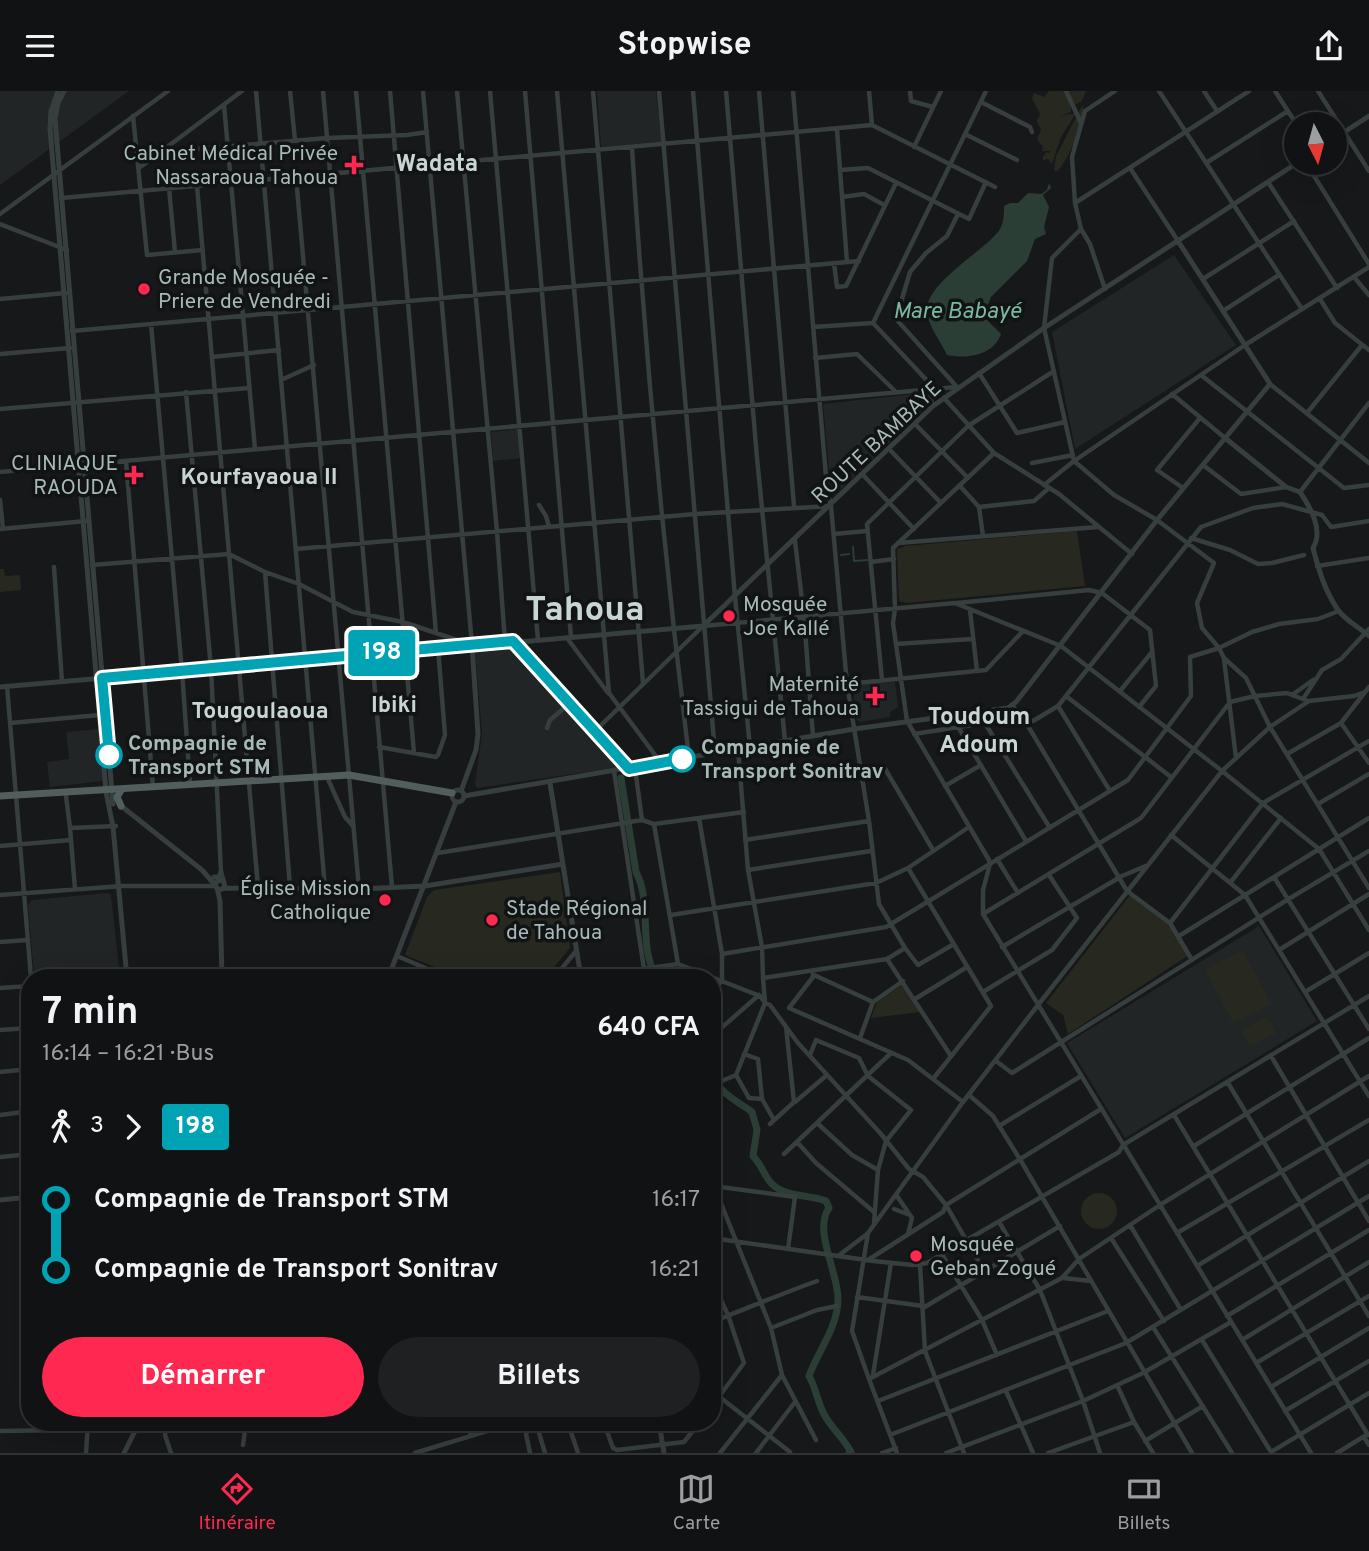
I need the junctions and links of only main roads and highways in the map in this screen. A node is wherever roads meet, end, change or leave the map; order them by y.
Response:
1 (124, 789) junction
2 (109, 792) junction
3 (452, 793) road end
4 (16, 797) junction
5 (0, 798) edge
6 (121, 806) road end

1 - 2 main road
1 - 3 main road
1 - 6 main road
2 - 4 main road
2 - 4 main road
4 - 5 main road

